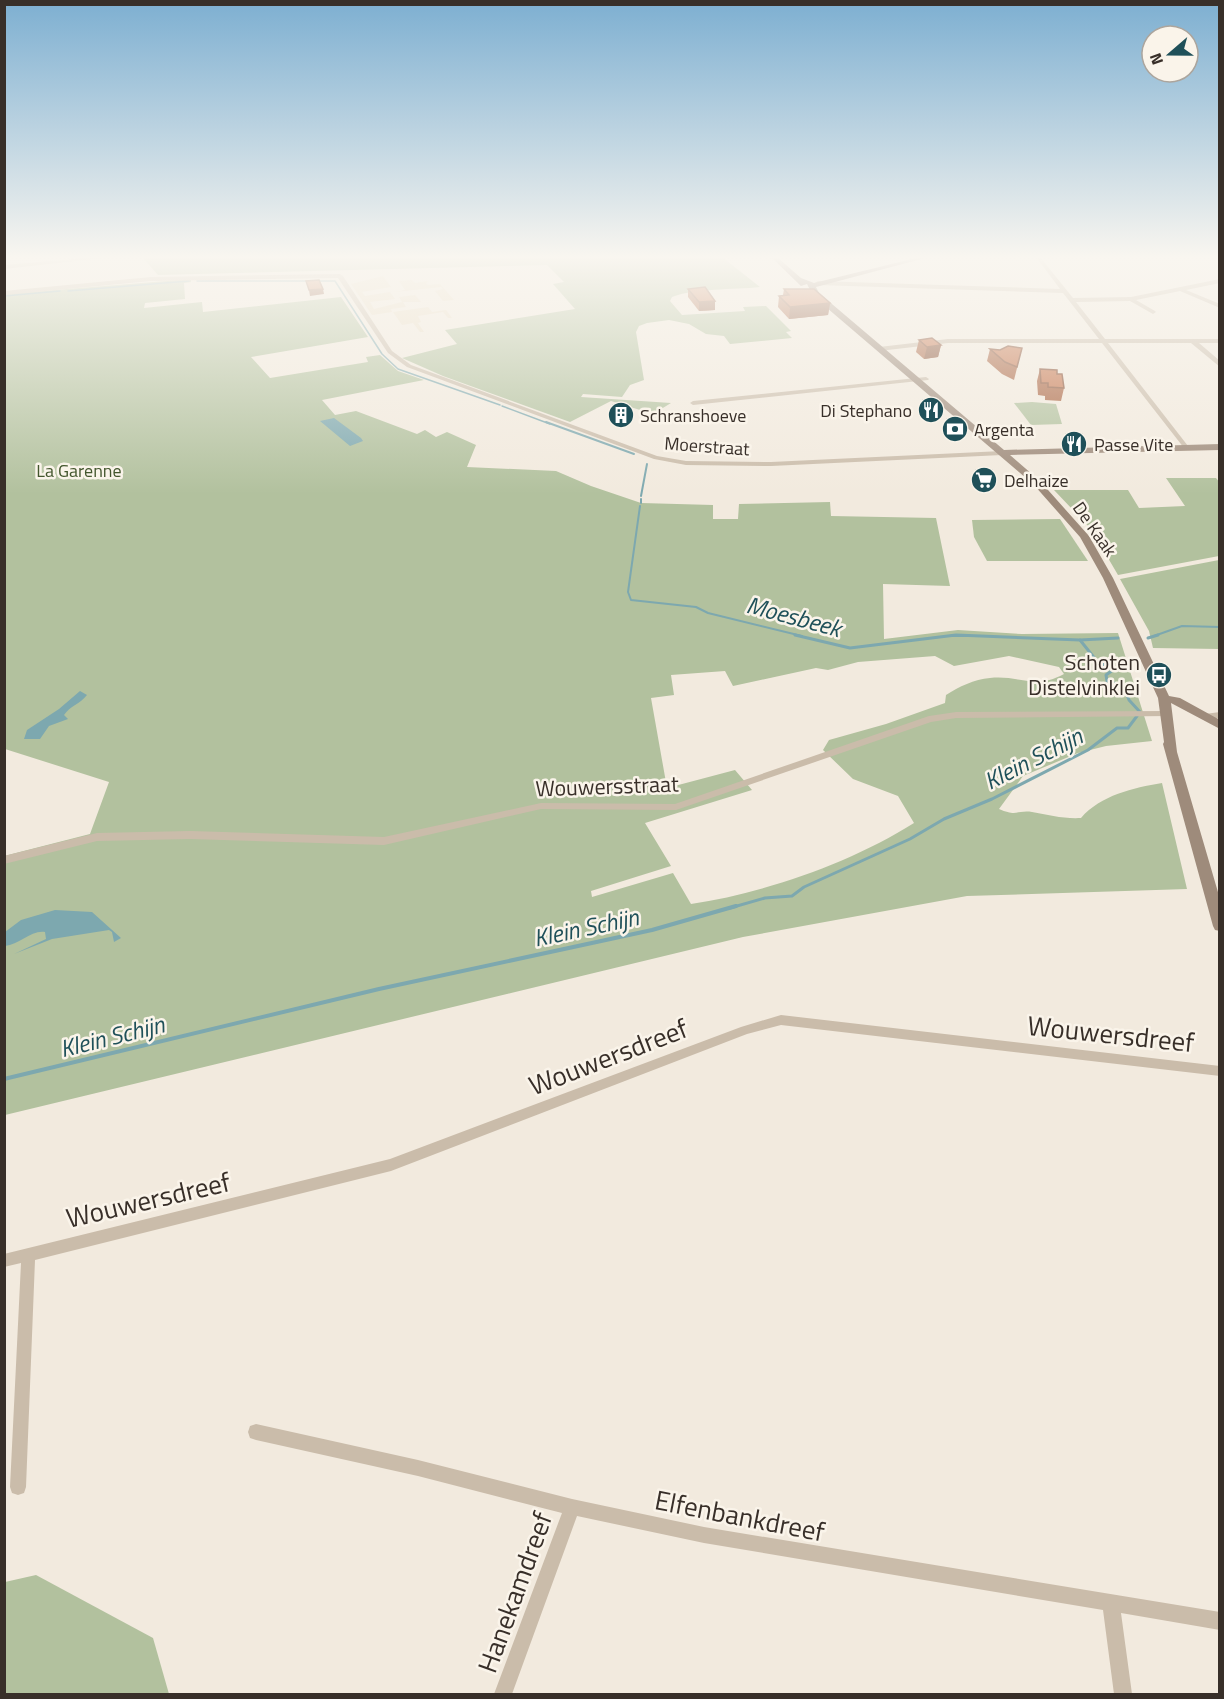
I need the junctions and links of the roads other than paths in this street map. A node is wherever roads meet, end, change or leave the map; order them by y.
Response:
1 (380, 336) edge
2 (864, 336) edge
3 (1101, 336) edge
4 (1104, 340) junction
5 (1193, 341) junction
6 (1220, 341) edge
7 (879, 349) junction
8 (1220, 365) edge
9 (921, 380) junction
10 (693, 403) dead end
11 (1186, 447) junction
12 (1220, 447) edge
13 (1002, 453) junction
14 (1148, 667) junction
15 (1164, 698) junction
16 (1162, 714) junction
17 (1220, 715) edge
18 (1205, 717) junction
19 (1220, 725) edge
20 (4, 860) edge
21 (1220, 926) edge
22 (1220, 1071) edge
23 (28, 1254) junction
24 (4, 1261) edge
25 (256, 1432) dead end
26 (18, 1487) dead end
27 (572, 1507) junction
28 (1111, 1603) junction
29 (1220, 1621) edge
30 (503, 1695) edge
31 (1123, 1695) edge

1 - 13 street, Moerstraat
2 - 7 main road, De Kaak
3 - 4 street
4 - 5 street
4 - 7 street
4 - 11 street
5 - 6 street
5 - 8 street
7 - 9 main road, De Kaak
9 - 10 street
9 - 13 main road, De Kaak
11 - 12 main road
11 - 13 main road
13 - 14 main road, De Kaak
14 - 15 main road
14 - 16 main road
15 - 16 main road
15 - 18 main road
16 - 20 street, Wouwersstraat
16 - 21 main road
17 - 18 street
18 - 19 main road
22 - 23 street, Wouwersdreef
23 - 24 street, Wouwersdreef
23 - 26 street
25 - 27 street, Elfenbankdreef
27 - 28 street, Elfenbankdreef
27 - 30 street, Hanekamdreef
28 - 29 street, Elfenbankdreef
28 - 31 street

